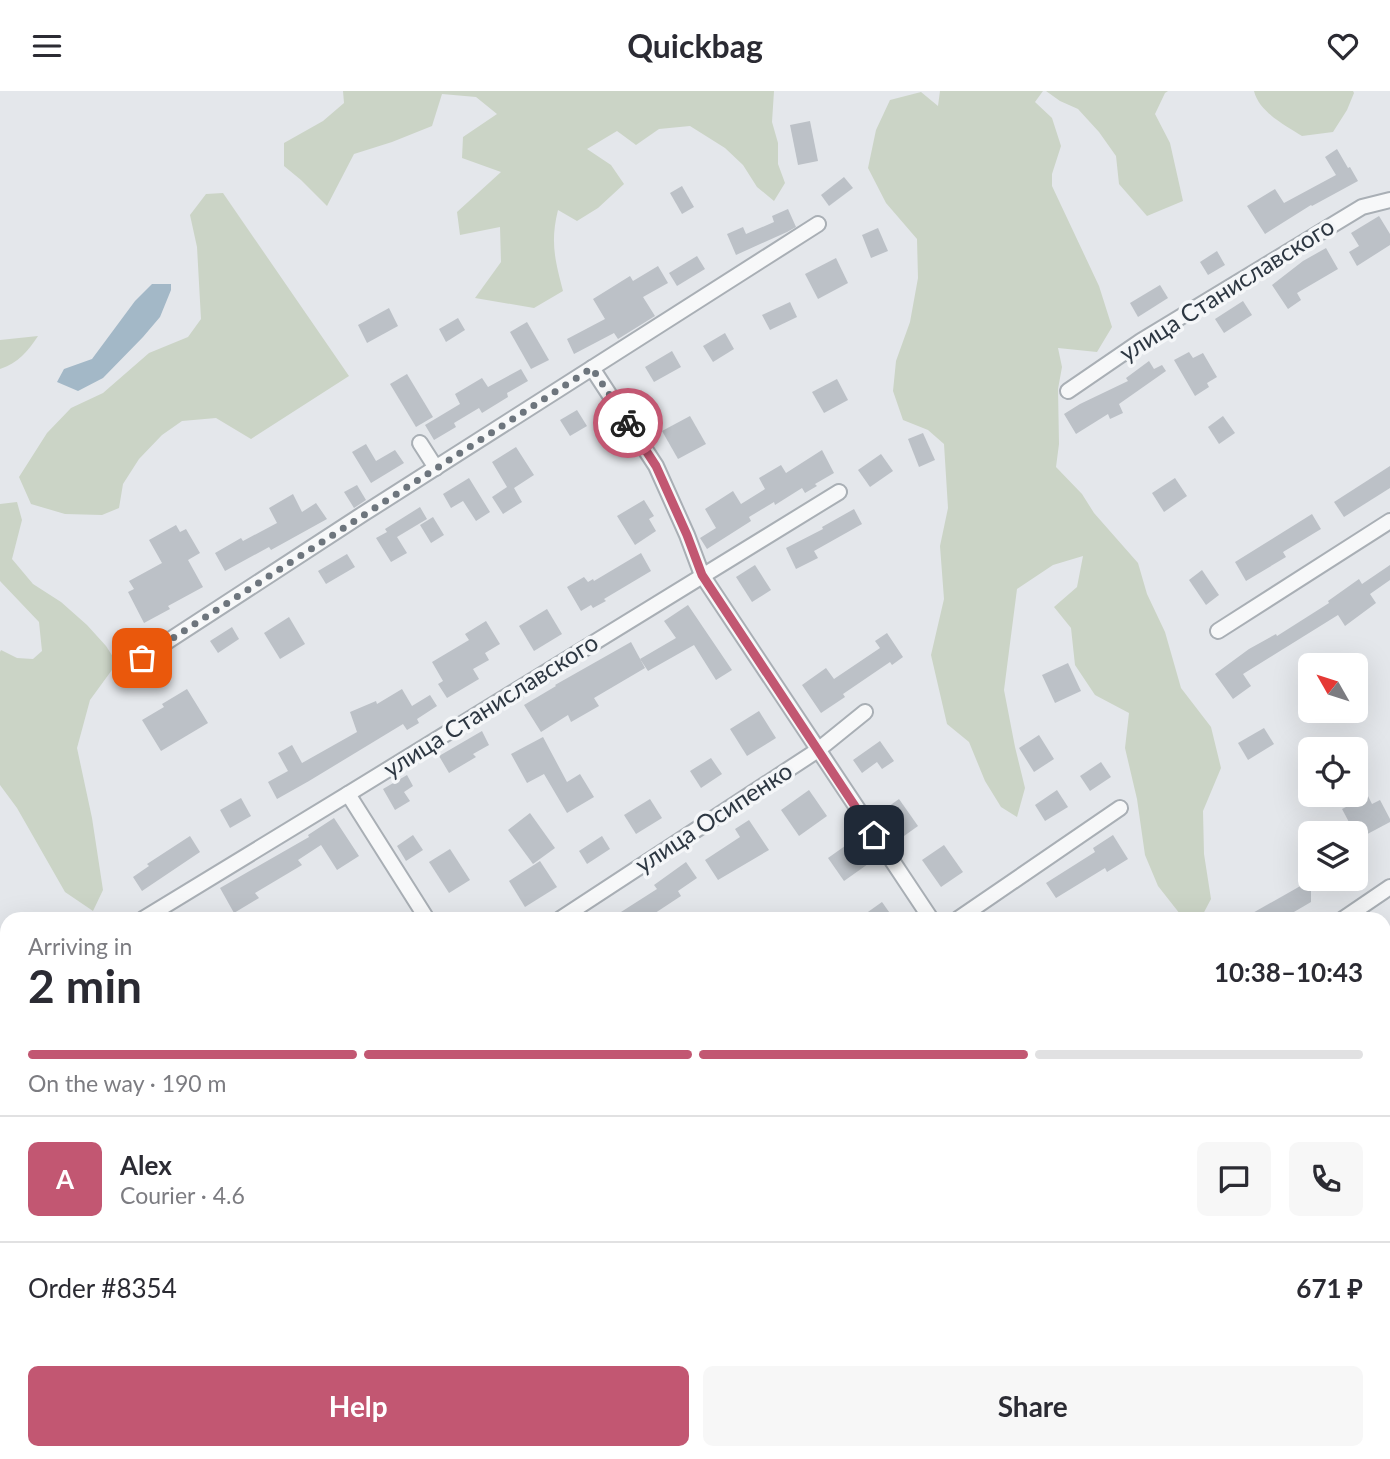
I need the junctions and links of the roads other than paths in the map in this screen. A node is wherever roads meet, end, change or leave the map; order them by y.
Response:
1 (1390, 199) edge
2 (818, 224) dead end
3 (592, 368) junction
4 (1068, 391) dead end
5 (420, 443) dead end
6 (436, 468) junction
7 (839, 492) dead end
8 (1390, 521) edge
9 (702, 575) junction
10 (1218, 632) dead end
11 (142, 658) dead end
12 (865, 712) dead end
13 (818, 750) junction
14 (348, 794) junction
15 (1120, 808) dead end
16 (1390, 887) edge
17 (155, 912) edge
18 (423, 912) edge
19 (571, 912) edge
20 (926, 912) edge
21 (968, 912) edge
22 (1353, 912) edge

1 - 4 street, улица Станиславского
2 - 3 street
3 - 6 street
3 - 9 street
5 - 6 street
6 - 11 street
7 - 9 street, улица Станиславского
8 - 10 street
9 - 13 street
9 - 14 street, улица Станиславского
12 - 13 street, улица Осипенко
13 - 19 street, улица Осипенко
13 - 20 street
14 - 17 street, улица Станиславского
14 - 18 street
15 - 21 street
16 - 22 street

